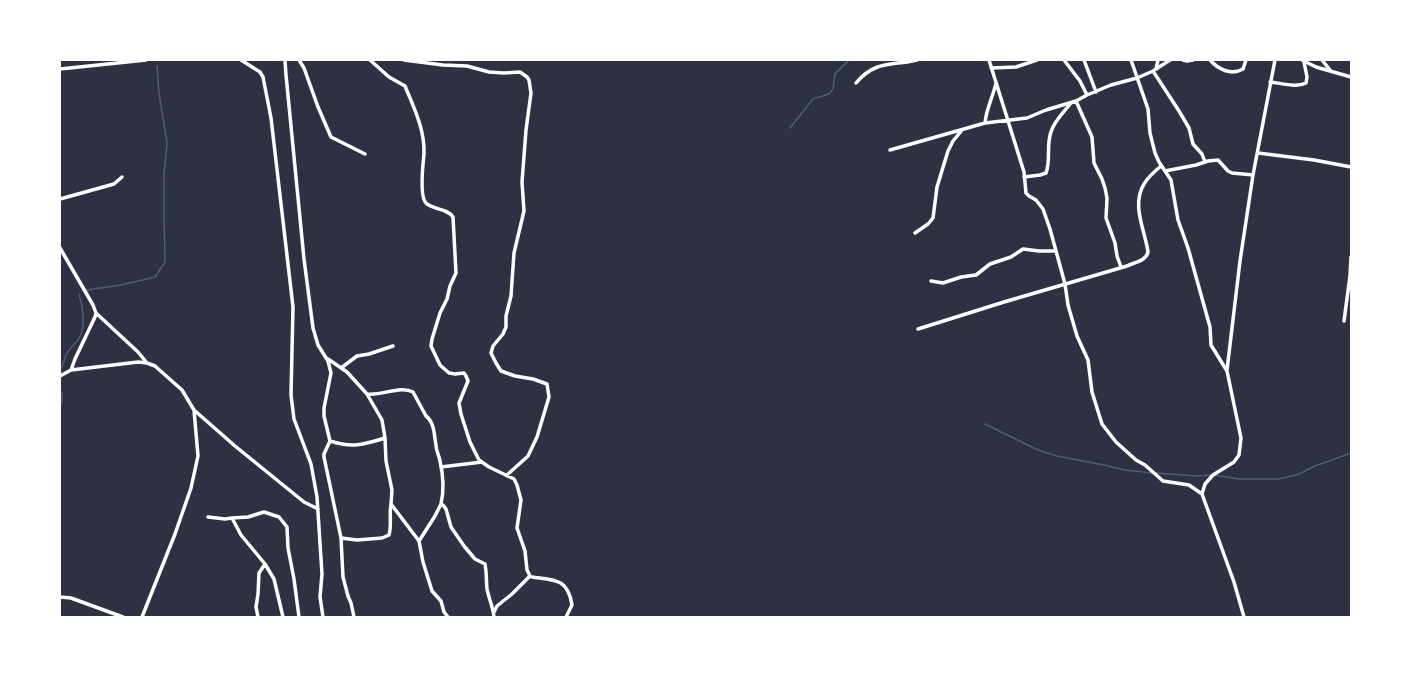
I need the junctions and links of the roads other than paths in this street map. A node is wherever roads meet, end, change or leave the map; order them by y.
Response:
1 (146, 60) edge
2 (242, 60) edge
3 (285, 60) edge
4 (299, 60) edge
5 (370, 60) edge
6 (404, 60) edge
7 (917, 60) edge
8 (989, 60) edge
9 (1037, 60) edge
10 (1064, 60) edge
11 (1084, 60) edge
12 (1131, 60) edge
13 (1158, 60) edge
14 (1170, 60) edge
15 (1183, 60) edge
16 (1193, 60) edge
17 (1210, 60) edge
18 (1246, 60) edge
19 (1275, 60) edge
20 (1322, 60) edge
21 (1303, 61) edge
22 (992, 68) junction
23 (60, 69) edge
24 (1155, 70) junction
25 (1332, 71) junction
26 (1351, 77) edge
27 (1137, 78) junction
28 (996, 82) junction
29 (1270, 82) junction
30 (856, 83) dead end
31 (1096, 92) junction
32 (1087, 95) junction
33 (1076, 101) junction
34 (1071, 102) junction
35 (1008, 120) junction
36 (986, 123) junction
37 (962, 130) junction
38 (890, 150) dead end
39 (1258, 153) junction
40 (365, 154) dead end
41 (1205, 162) junction
42 (1161, 166) junction
43 (1351, 167) edge
44 (1165, 171) junction
45 (1253, 175) junction
46 (1024, 177) junction
47 (122, 178) dead end
48 (60, 199) edge
49 (915, 233) dead end
50 (60, 248) edge
51 (1056, 251) junction
52 (1351, 257) edge
53 (1121, 268) junction
54 (931, 281) dead end
55 (1065, 284) junction
56 (96, 313) junction
57 (1344, 321) dead end
58 (918, 329) dead end
59 (393, 346) dead end
60 (327, 358) junction
61 (147, 363) junction
62 (341, 368) junction
63 (71, 370) junction
64 (1227, 371) junction
65 (60, 376) edge
66 (367, 394) junction
67 (194, 410) junction
68 (385, 438) junction
69 (330, 441) junction
70 (482, 462) junction
71 (441, 467) junction
72 (507, 475) junction
73 (1202, 494) junction
74 (391, 504) junction
75 (441, 504) junction
76 (318, 509) junction
77 (208, 517) dead end
78 (232, 518) junction
79 (341, 538) junction
80 (418, 541) junction
81 (265, 564) junction
82 (530, 576) junction
83 (60, 597) edge
84 (493, 616) edge
85 (123, 617) edge
86 (142, 617) edge
87 (258, 617) edge
88 (283, 617) edge
89 (299, 617) edge
90 (323, 617) edge
91 (354, 617) edge
92 (448, 617) edge
93 (566, 617) edge
94 (1244, 617) edge

1 - 23 street
2 - 76 street
3 - 60 street
4 - 40 street
5 - 70 street
6 - 72 street
7 - 30 street
8 - 22 street
9 - 22 street
10 - 32 street
11 - 31 street
12 - 27 street
13 - 24 street
14 - 24 street
15 - 16 street
17 - 18 street
19 - 29 street
20 - 25 street
21 - 25 street
21 - 29 street
22 - 28 street
24 - 27 street
24 - 41 street
25 - 26 street
27 - 31 street
27 - 42 street
28 - 35 street
28 - 36 street
29 - 39 street
31 - 32 street
32 - 33 street
33 - 34 street
33 - 53 street
34 - 35 street
34 - 46 street
35 - 36 street
35 - 46 street
36 - 37 street
37 - 38 street
37 - 49 street
39 - 43 street
39 - 45 street
41 - 44 street
41 - 45 street
42 - 44 street
42 - 53 street
44 - 64 street
45 - 64 street
46 - 51 street
47 - 48 street
50 - 56 street
51 - 54 street
51 - 55 street
52 - 57 street
53 - 55 street
55 - 58 street
55 - 73 street
56 - 61 street
56 - 63 street
59 - 62 street
60 - 62 street
60 - 69 street
61 - 63 street
61 - 67 street
62 - 66 street
63 - 65 street
64 - 73 street
66 - 68 street
66 - 71 street
67 - 76 street
67 - 86 street
68 - 69 street
68 - 74 street
69 - 79 street
70 - 71 street
70 - 72 street
71 - 75 street
72 - 82 street
73 - 94 street
74 - 79 street
74 - 80 street
75 - 80 street
75 - 84 street
76 - 90 street
77 - 78 street
78 - 81 street
78 - 89 street
79 - 91 street
80 - 92 street
81 - 87 street
81 - 88 street
82 - 84 street
82 - 93 street
83 - 85 street

